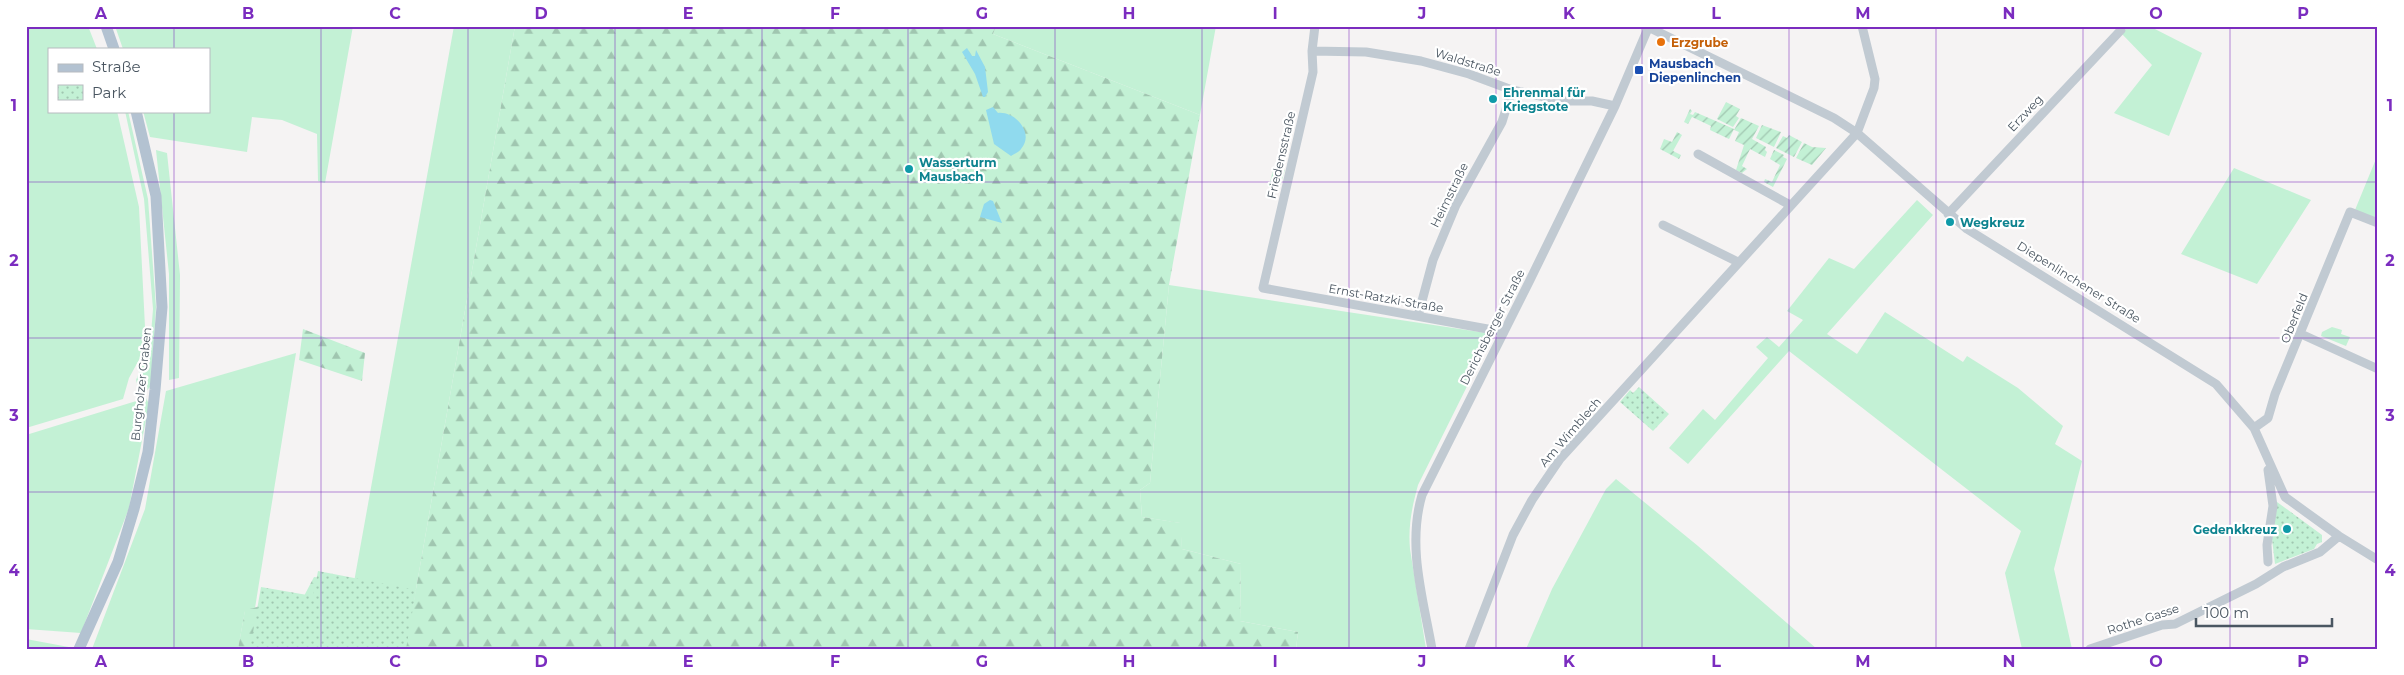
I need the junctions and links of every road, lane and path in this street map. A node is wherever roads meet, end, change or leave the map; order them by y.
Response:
1 (106, 26) edge
2 (1315, 26) edge
3 (1862, 26) edge
4 (1648, 27) edge
5 (2121, 30) dead end
6 (114, 48) edge
7 (1312, 51) junction
8 (1512, 90) junction
9 (1614, 106) junction
10 (136, 112) edge
11 (1857, 133) junction
12 (1698, 154) dead end
13 (1790, 205) junction
14 (1948, 214) junction
15 (2378, 223) edge
16 (1663, 225) dead end
17 (1738, 262) junction
18 (1263, 288) joint
19 (1418, 316) junction
20 (1504, 332) junction
21 (2301, 334) junction
22 (2378, 369) edge
23 (2254, 428) junction
24 (2266, 455) junction
25 (2339, 536) junction
26 (2378, 560) edge
27 (2268, 562) dead end
28 (79, 649) edge
29 (1432, 649) edge
30 (1469, 649) edge
31 (2090, 649) edge

1 - 6 main road
2 - 7 street, Friedensstraße
3 - 11 street
4 - 9 street, Derichsberger Straße
4 - 11 street, Diepenlinchener Straße
5 - 14 street, Erzweg
7 - 8 street, Waldstraße
7 - 18 street, Friedensstraße
8 - 9 street, Waldstraße
8 - 19 street, Heimstraße
9 - 20 street, Derichsberger Straße
10 - 28 main road, Burgholzer Graben
11 - 13 street, Am Wimblech
11 - 14 street, Diepenlinchener Straße
12 - 13 street
13 - 17 street, Am Wimblech
14 - 23 street, Diepenlinchener Straße
15 - 21 street, Oberfeld
16 - 17 street
17 - 30 street, Am Wimblech
18 - 19 street, Ernst-Ratzki-Straße
19 - 20 street, Ernst-Ratzki-Straße
20 - 29 street, Derichsberger Straße
21 - 22 street
21 - 23 street, Oberfeld
23 - 24 street, Diepenlinchener Straße
24 - 25 street, Diepenlinchener Straße
24 - 27 street
25 - 26 street, Diepenlinchener Straße
25 - 31 street, Rothe Gasse

